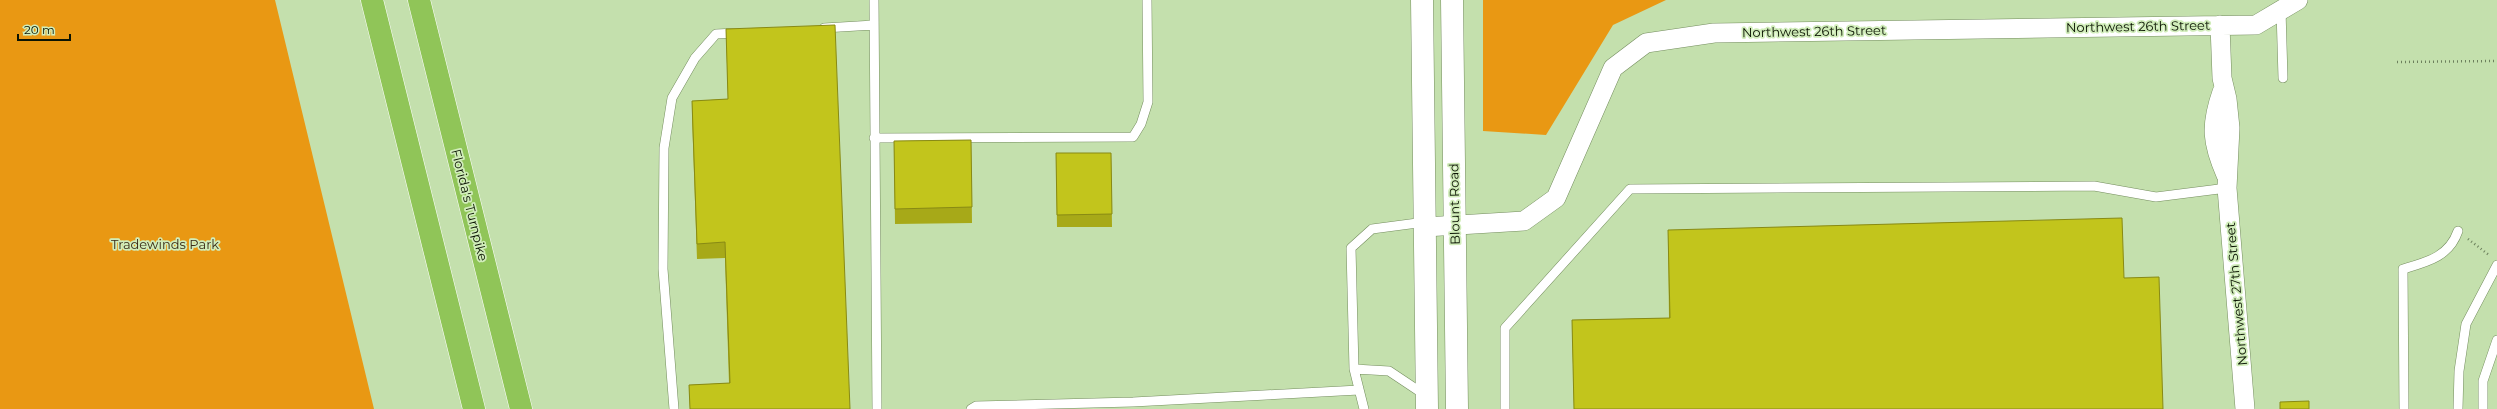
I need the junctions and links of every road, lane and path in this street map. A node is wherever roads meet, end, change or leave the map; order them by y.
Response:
1 (372, 0) edge
2 (419, 0) edge
3 (874, 0) edge
4 (1147, 0) edge
5 (1422, 0) edge
6 (1452, 0) edge
7 (2298, 0) edge
8 (2281, 10) junction
9 (874, 25) junction
10 (2220, 25) junction
11 (811, 28) edge
12 (747, 32) edge
13 (2497, 61) edge
14 (2397, 62) dead end
15 (2283, 78) dead end
16 (874, 138) junction
17 (2228, 183) junction
18 (1425, 225) junction
19 (1455, 225) junction
20 (2458, 231) joint
21 (2491, 257) dead end
22 (2497, 265) edge
23 (2497, 340) edge
24 (1354, 369) junction
25 (1359, 390) junction
26 (1427, 403) edge
27 (474, 409) edge
28 (521, 409) edge
29 (674, 409) edge
30 (877, 409) edge
31 (971, 409) edge
32 (1364, 409) edge
33 (1457, 409) edge
34 (1505, 409) edge
35 (2245, 409) edge
36 (2404, 409) edge
37 (2458, 409) edge
38 (2483, 409) edge

1 - 27 highway
2 - 28 highway, Florida's Turnpike
3 - 9 lane
4 - 16 lane
5 - 18 street
6 - 19 street, Blount Road
7 - 8 street, Northwest 26th Street
8 - 10 street, Northwest 26th Street
8 - 15 lane
9 - 11 lane
9 - 16 lane
10 - 17 street, Northwest 27th Street
10 - 19 street, Northwest 26th Street
12 - 29 lane
13 - 14 path
16 - 30 lane
17 - 34 lane
17 - 35 street, Northwest 27th Street
18 - 19 street, Northwest 26th Street
18 - 24 lane
18 - 26 street
19 - 33 street, Blount Road
20 - 21 path
20 - 36 lane
22 - 37 lane
23 - 38 lane
24 - 25 lane
24 - 26 lane
25 - 31 lane
25 - 32 lane

